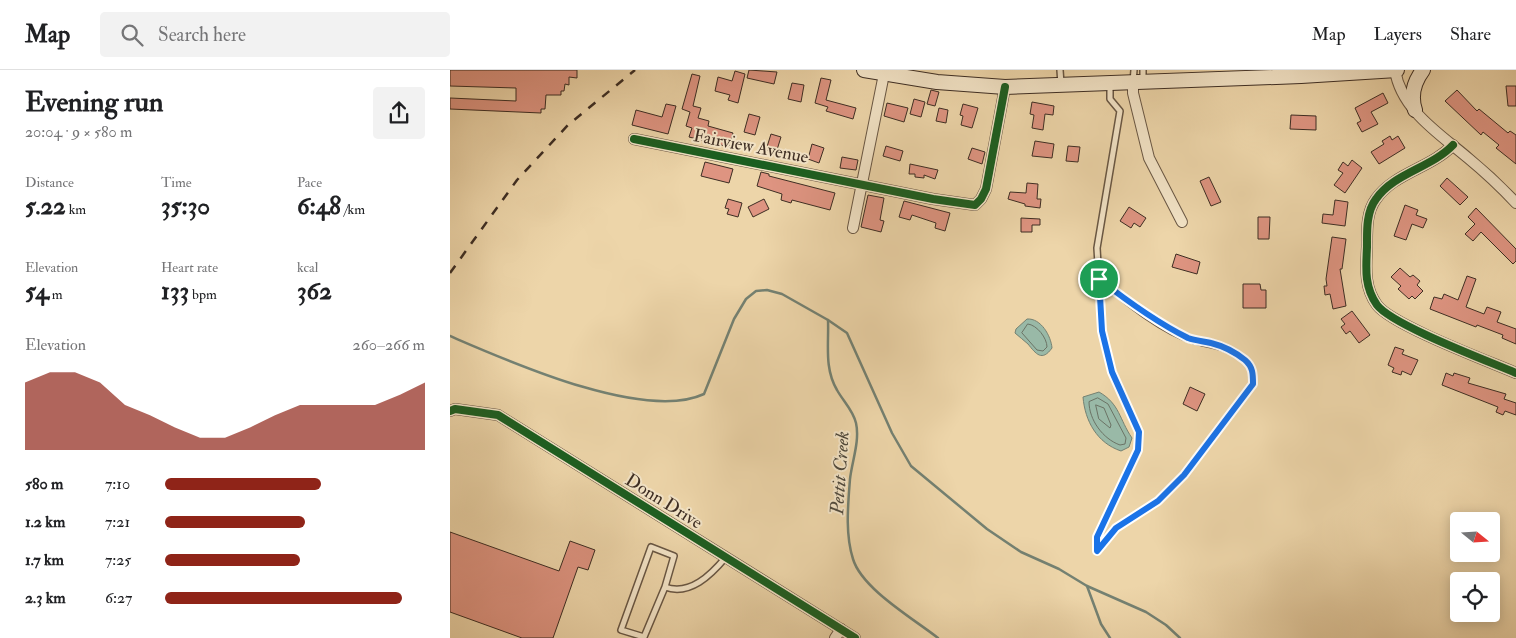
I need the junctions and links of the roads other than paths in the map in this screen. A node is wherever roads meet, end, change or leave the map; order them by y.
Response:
1 (864, 70) edge
2 (1060, 70) edge
3 (1396, 70) edge
4 (1424, 70) edge
5 (1301, 73) edge
6 (884, 74) junction
7 (1138, 76) edge
8 (1110, 83) junction
9 (1061, 84) junction
10 (1005, 87) junction
11 (1415, 110) junction
12 (634, 139) dead end
13 (1453, 145) junction
14 (862, 184) junction
15 (1516, 203) edge
16 (1182, 222) dead end
17 (853, 228) dead end
18 (1099, 279) junction
19 (1516, 373) edge
20 (450, 412) edge
21 (726, 557) junction
22 (665, 587) junction
23 (838, 634) edge
24 (855, 638) edge

1 - 6 main road
2 - 9 lane
3 - 5 main road
3 - 11 street
4 - 11 main road
5 - 7 main road
6 - 10 main road
6 - 14 street
7 - 8 main road
7 - 16 street
8 - 9 main road
8 - 18 lane
9 - 10 main road
10 - 14 street, Fairview Avenue
11 - 13 street
12 - 14 street, Fairview Avenue
13 - 15 street
13 - 19 street
14 - 17 street
18 - 18 lane
20 - 21 street, Donn Drive
21 - 22 lane
21 - 23 street, Donn Drive
22 - 22 lane
23 - 24 street, Donn Drive

